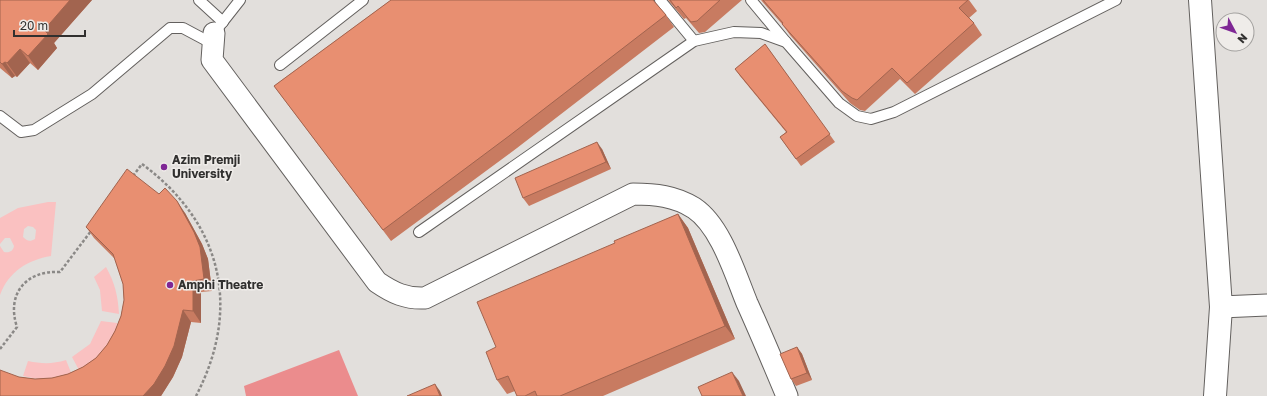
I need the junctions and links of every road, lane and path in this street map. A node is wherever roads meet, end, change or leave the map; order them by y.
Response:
1 (199, 0) edge
2 (240, 0) edge
3 (363, 0) edge
4 (660, 0) edge
5 (751, 0) edge
6 (1116, 0) edge
7 (1200, 0) edge
8 (217, 33) junction
9 (694, 41) junction
10 (786, 42) junction
11 (280, 65) dead end
12 (0, 116) edge
13 (133, 177) edge
14 (94, 227) edge
15 (419, 232) dead end
16 (1267, 305) edge
17 (1221, 307) junction
18 (0, 349) edge
19 (196, 396) edge
20 (788, 396) edge
21 (1215, 396) edge

1 - 8 lane
2 - 8 lane
3 - 11 lane
4 - 9 lane
5 - 10 lane
6 - 10 lane
7 - 17 street
8 - 12 lane
8 - 20 street
9 - 10 lane
9 - 15 lane
13 - 19 path
14 - 18 path
16 - 17 street
17 - 21 street

